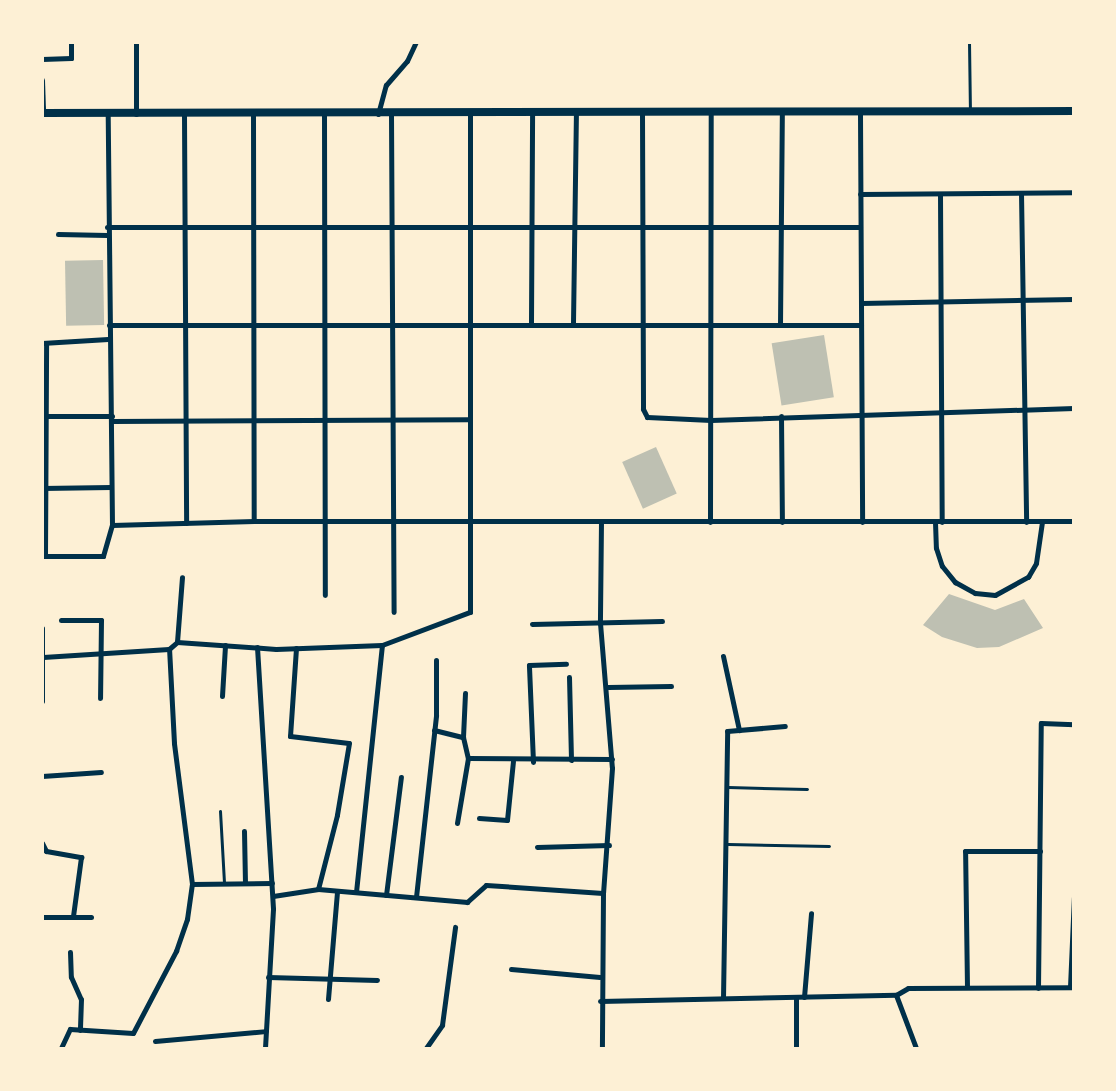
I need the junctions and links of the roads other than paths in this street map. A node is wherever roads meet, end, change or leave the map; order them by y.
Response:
1 (71, 42) edge
2 (136, 42) edge
3 (416, 42) edge
4 (969, 42) edge
5 (42, 59) edge
6 (42, 80) edge
7 (1074, 111) edge
8 (43, 113) edge
9 (470, 113) junction
10 (108, 114) junction
11 (136, 114) junction
12 (324, 114) junction
13 (378, 114) junction
14 (391, 114) junction
15 (532, 114) junction
16 (576, 114) junction
17 (642, 114) junction
18 (712, 114) junction
19 (782, 114) junction
20 (860, 114) junction
21 (970, 114) junction
22 (184, 115) junction
23 (253, 115) junction
24 (1074, 192) edge
25 (1020, 193) junction
26 (860, 194) junction
27 (940, 194) junction
28 (470, 224) junction
29 (530, 225) junction
30 (574, 225) junction
31 (641, 225) junction
32 (324, 226) junction
33 (392, 226) junction
34 (711, 226) junction
35 (781, 226) junction
36 (254, 227) junction
37 (860, 227) junction
38 (106, 228) junction
39 (185, 228) junction
40 (58, 234) dead end
41 (107, 235) junction
42 (1074, 299) edge
43 (1023, 300) junction
44 (940, 302) junction
45 (861, 303) junction
46 (325, 322) junction
47 (393, 322) junction
48 (185, 323) junction
49 (254, 323) junction
50 (469, 323) junction
51 (531, 323) junction
52 (573, 323) junction
53 (642, 324) junction
54 (109, 325) junction
55 (713, 325) junction
56 (861, 325) junction
57 (780, 326) junction
58 (108, 340) junction
59 (44, 343) edge
60 (1074, 408) edge
61 (1026, 409) junction
62 (940, 411) junction
63 (861, 412) junction
64 (44, 416) edge
65 (781, 416) junction
66 (112, 419) junction
67 (394, 419) junction
68 (469, 419) junction
69 (256, 420) junction
70 (326, 420) junction
71 (712, 420) junction
72 (185, 421) junction
73 (111, 487) junction
74 (44, 488) edge
75 (327, 520) junction
76 (254, 521) junction
77 (468, 521) junction
78 (601, 521) junction
79 (186, 522) junction
80 (394, 522) junction
81 (710, 522) junction
82 (782, 522) junction
83 (862, 522) junction
84 (935, 522) junction
85 (942, 522) junction
86 (1026, 522) junction
87 (1042, 522) junction
88 (1074, 522) edge
89 (112, 525) junction
90 (44, 556) edge
91 (182, 577) dead end
92 (325, 595) dead end
93 (394, 612) dead end
94 (61, 620) dead end
95 (662, 621) dead end
96 (600, 623) junction
97 (532, 624) dead end
98 (42, 628) edge
99 (177, 642) junction
100 (225, 645) junction
101 (382, 645) junction
102 (258, 648) junction
103 (296, 648) junction
104 (169, 649) junction
105 (100, 653) junction
106 (723, 656) dead end
107 (43, 657) edge
108 (436, 660) dead end
109 (566, 664) dead end
110 (569, 677) dead end
111 (671, 686) dead end
112 (608, 687) junction
113 (465, 693) dead end
114 (222, 696) dead end
115 (100, 698) dead end
116 (42, 701) edge
117 (1074, 724) edge
118 (785, 726) dead end
119 (434, 730) junction
120 (739, 730) junction
121 (463, 737) junction
122 (468, 758) junction
123 (612, 759) junction
124 (513, 760) junction
125 (571, 760) junction
126 (533, 762) junction
127 (101, 772) dead end
128 (42, 776) edge
129 (401, 777) dead end
130 (728, 787) junction
131 (807, 789) dead end
132 (220, 811) dead end
133 (479, 818) dead end
134 (457, 823) dead end
135 (244, 831) dead end
136 (42, 843) edge
137 (728, 844) junction
138 (609, 845) junction
139 (829, 846) dead end
140 (536, 847) dead end
141 (1040, 851) junction
142 (272, 882) junction
143 (224, 883) junction
144 (246, 883) junction
145 (192, 884) junction
146 (318, 889) junction
147 (337, 891) junction
148 (356, 892) junction
149 (603, 894) junction
150 (386, 895) junction
151 (273, 896) junction
152 (1074, 897) edge
153 (416, 898) junction
154 (811, 912) dead end
155 (73, 916) junction
156 (42, 917) edge
157 (91, 917) dead end
158 (455, 927) dead end
159 (70, 952) dead end
160 (511, 969) dead end
161 (600, 976) junction
162 (268, 977) junction
163 (329, 979) junction
164 (377, 980) dead end
165 (967, 987) junction
166 (1072, 987) edge
167 (1038, 988) junction
168 (896, 995) junction
169 (796, 997) junction
170 (804, 997) junction
171 (723, 998) junction
172 (328, 999) dead end
173 (600, 1001) junction
174 (80, 1030) junction
175 (266, 1031) junction
176 (155, 1041) dead end
177 (61, 1048) edge
178 (265, 1048) edge
179 (426, 1048) edge
180 (602, 1048) edge
181 (796, 1048) edge
182 (916, 1048) edge

1 - 5 street
2 - 11 street
3 - 13 street
4 - 21 lane
6 - 8 street
7 - 21 street
8 - 10 street
9 - 14 street
9 - 15 street
9 - 28 street
10 - 11 street
10 - 38 street
11 - 22 street
12 - 13 street
12 - 23 street
12 - 32 street
13 - 14 street
14 - 33 street
15 - 16 street
15 - 29 street
16 - 17 street
16 - 30 street
17 - 18 street
17 - 31 street
18 - 19 street
18 - 34 street
19 - 20 street
19 - 35 street
20 - 21 street
20 - 26 street
22 - 23 street
22 - 39 street
23 - 36 street
24 - 25 street
25 - 27 street
25 - 43 street
26 - 27 street
26 - 37 street
27 - 44 street
28 - 29 street
28 - 33 street
28 - 50 street
29 - 30 street
29 - 51 street
30 - 31 street
30 - 52 street
31 - 34 street
31 - 53 street
32 - 33 street
32 - 36 street
32 - 46 street
33 - 47 street
34 - 35 street
34 - 55 street
35 - 37 street
35 - 57 street
36 - 39 street
36 - 49 street
37 - 45 street
38 - 39 street
38 - 41 street
39 - 48 street
40 - 41 street
41 - 54 street
42 - 43 street
43 - 44 street
43 - 61 street
44 - 45 street
44 - 62 street
45 - 56 street
46 - 47 street
46 - 49 street
46 - 70 street
47 - 50 street
47 - 67 street
48 - 49 street
48 - 54 street
48 - 72 street
49 - 69 street
50 - 51 street
50 - 68 street
51 - 52 street
52 - 53 street
53 - 55 street
53 - 71 street
54 - 58 street
55 - 57 street
55 - 71 street
56 - 57 street
56 - 63 street
58 - 59 street
58 - 66 street
59 - 64 street
60 - 61 street
61 - 62 street
61 - 86 street
62 - 63 street
62 - 85 street
63 - 65 street
63 - 83 street
64 - 66 street
64 - 74 street
65 - 71 street
65 - 82 street
66 - 72 street
66 - 73 street
67 - 68 street
67 - 70 street
67 - 80 street
68 - 77 street
69 - 70 street
69 - 72 street
69 - 76 street
70 - 75 street
71 - 81 street
72 - 79 street
73 - 74 street
73 - 89 street
74 - 90 street
75 - 76 street
75 - 80 street
75 - 92 street
76 - 79 street
77 - 78 street
77 - 80 street
77 - 101 street
78 - 81 street
78 - 96 street
79 - 89 street
80 - 93 street
81 - 82 street
82 - 83 street
83 - 84 street
84 - 85 street
84 - 87 street
85 - 86 street
86 - 87 street
87 - 88 street
89 - 90 street
91 - 99 street
94 - 105 street
95 - 96 street
96 - 97 street
96 - 112 street
98 - 107 street
99 - 100 street
99 - 104 street
100 - 102 street
100 - 114 street
101 - 103 street
101 - 148 street
102 - 103 street
102 - 142 street
103 - 146 street
104 - 105 street
104 - 145 street
105 - 107 street
105 - 115 street
106 - 120 street
107 - 116 street
108 - 119 street
109 - 126 street
110 - 125 street
111 - 112 street
112 - 123 street
113 - 121 street
117 - 141 street
118 - 120 street
119 - 121 street
119 - 153 street
120 - 130 street
121 - 122 street
122 - 124 street
122 - 134 street
123 - 125 street
123 - 138 street
124 - 126 street
124 - 133 street
125 - 126 street
127 - 128 street
129 - 150 street
130 - 131 lane
130 - 137 street
132 - 143 lane
135 - 144 street
136 - 155 street
137 - 139 lane
137 - 171 street
138 - 140 street
138 - 149 street
141 - 165 street
141 - 167 street
142 - 144 street
142 - 151 street
143 - 144 street
143 - 145 street
145 - 174 street
146 - 147 street
146 - 151 street
147 - 148 street
147 - 163 street
148 - 150 street
149 - 153 street
149 - 161 street
150 - 153 street
151 - 162 street
152 - 166 street
154 - 170 street
155 - 156 street
155 - 157 street
158 - 179 street
159 - 174 street
160 - 161 street
161 - 173 street
162 - 163 street
162 - 175 street
163 - 164 street
163 - 172 street
165 - 167 street
165 - 168 street
166 - 167 street
168 - 170 street
168 - 182 street
169 - 170 street
169 - 171 street
169 - 181 street
171 - 173 street
173 - 180 street
174 - 177 street
175 - 176 street
175 - 178 street

